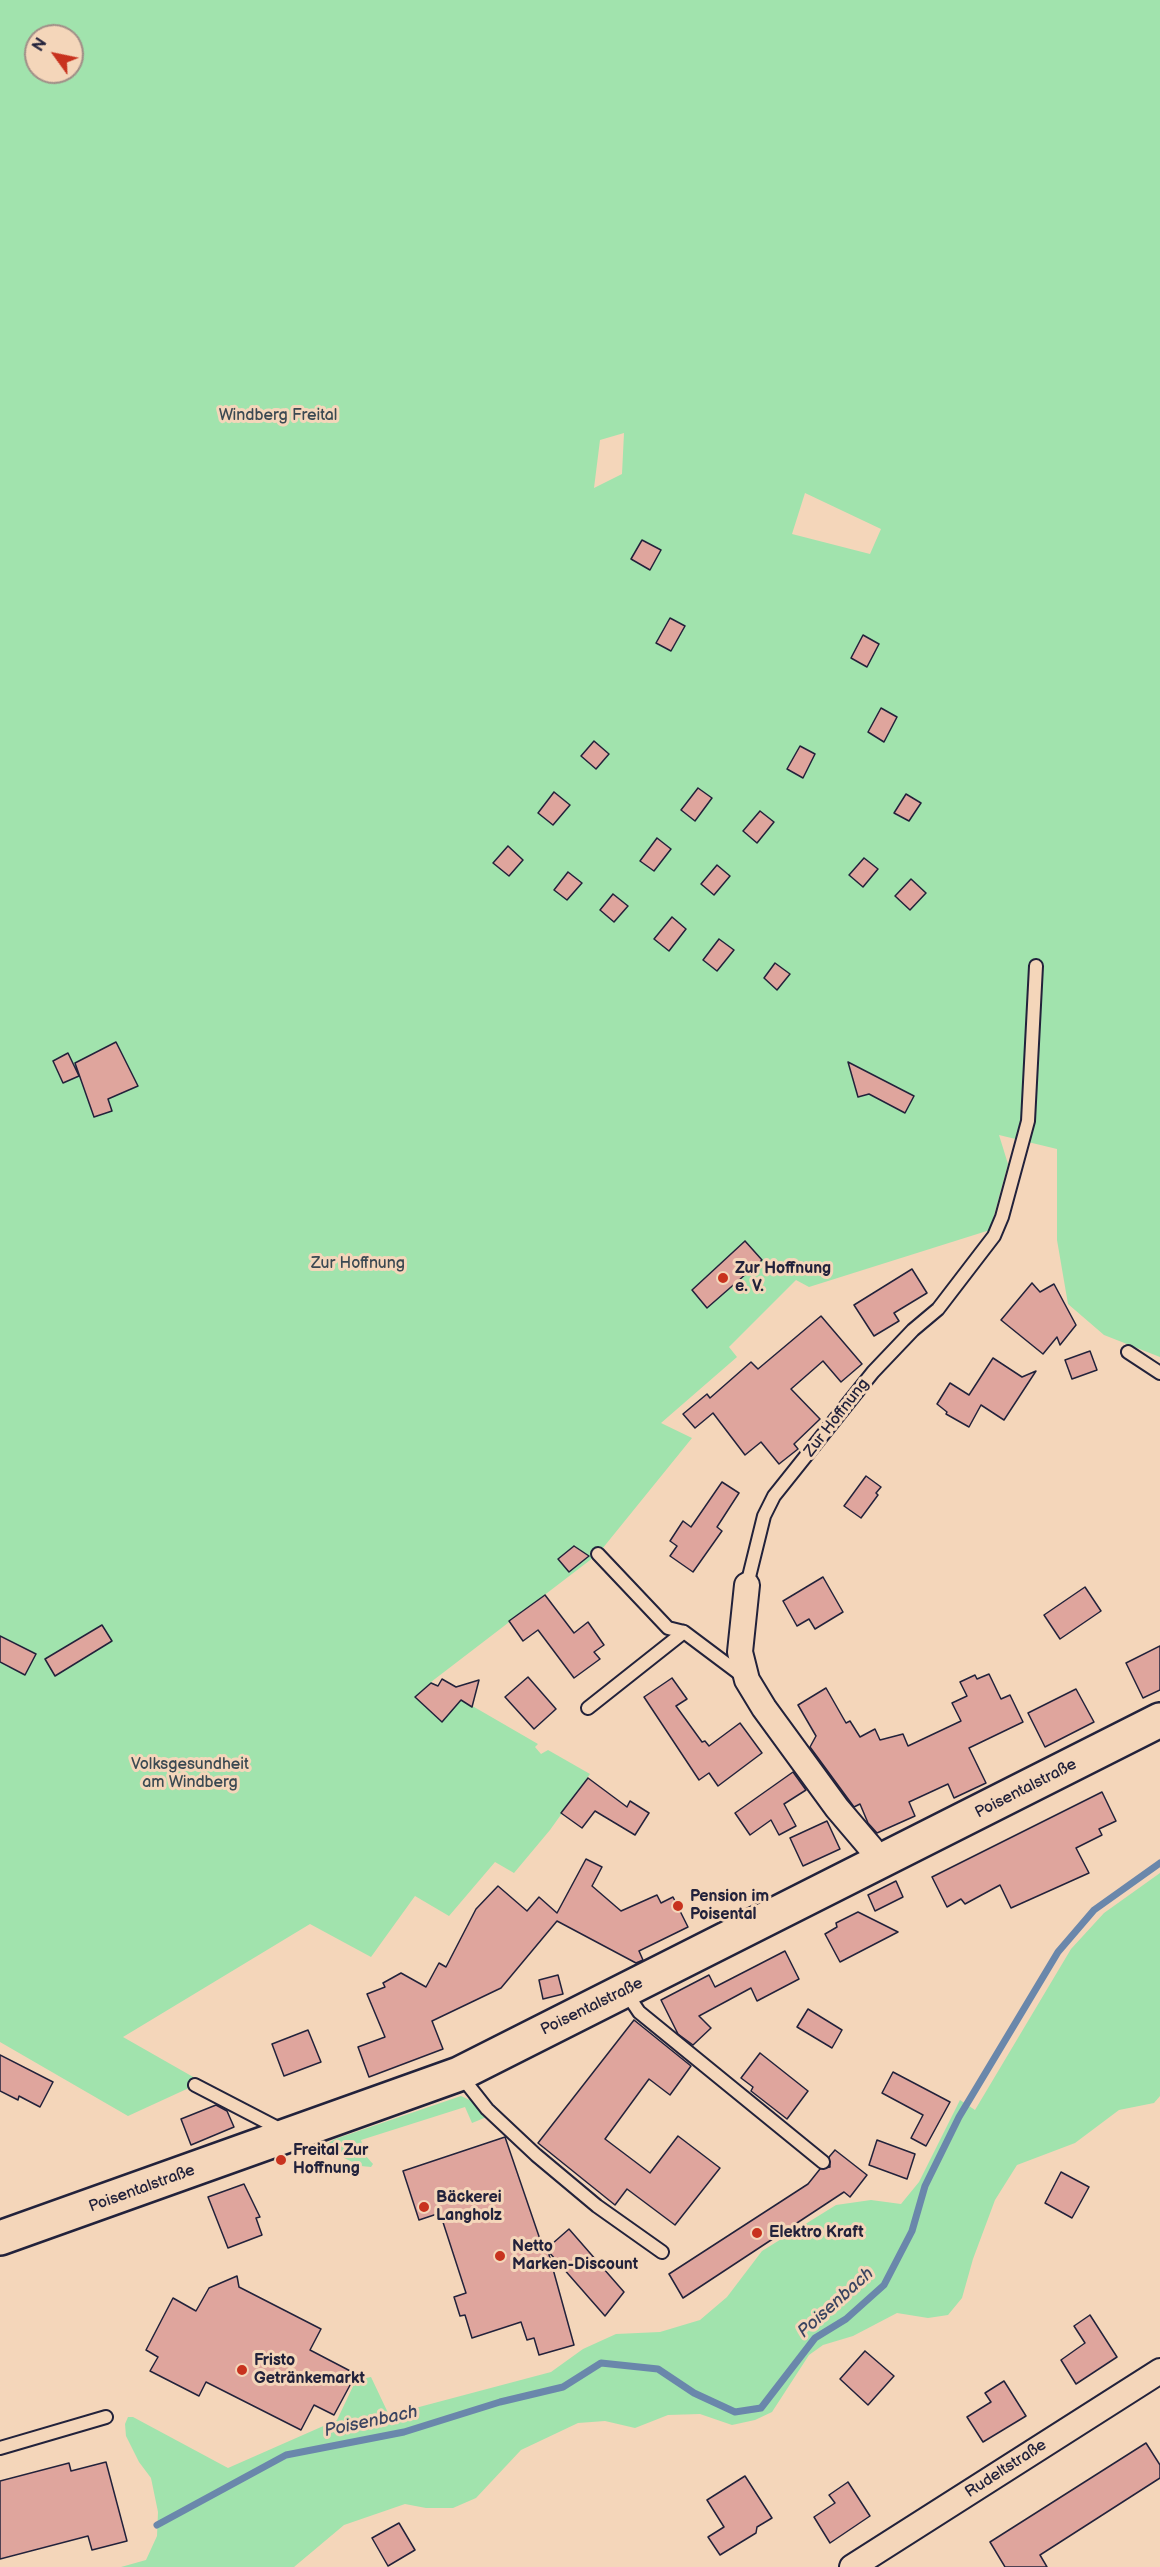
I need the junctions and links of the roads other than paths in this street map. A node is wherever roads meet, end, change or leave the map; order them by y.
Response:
1 (1036, 966) dead end
2 (1128, 1352) dead end
3 (1160, 1373) edge
4 (598, 1554) dead end
5 (747, 1585) joint
6 (684, 1632) junction
7 (747, 1680) junction
8 (588, 1708) dead end
9 (1160, 1720) edge
10 (879, 1864) junction
11 (625, 1990) junction
12 (459, 2074) junction
13 (195, 2085) dead end
14 (280, 2139) junction
15 (823, 2162) dead end
16 (0, 2238) edge
17 (662, 2252) dead end
18 (1160, 2371) edge
19 (106, 2416) dead end
20 (0, 2448) edge
21 (852, 2567) edge

1 - 5 lane, Zur Hoffnung
2 - 3 lane
4 - 6 lane
5 - 7 street, Zur Hoffnung
6 - 7 lane
6 - 8 lane
7 - 10 street, Zur Hoffnung
9 - 10 main road, Poisentalstraße
10 - 11 main road, Poisentalstraße
11 - 12 main road, Poisentalstraße
11 - 15 lane
12 - 14 main road, Poisentalstraße
12 - 17 lane
13 - 14 lane
14 - 16 main road, Poisentalstraße
18 - 21 street, Rudeltstraße
19 - 20 lane

